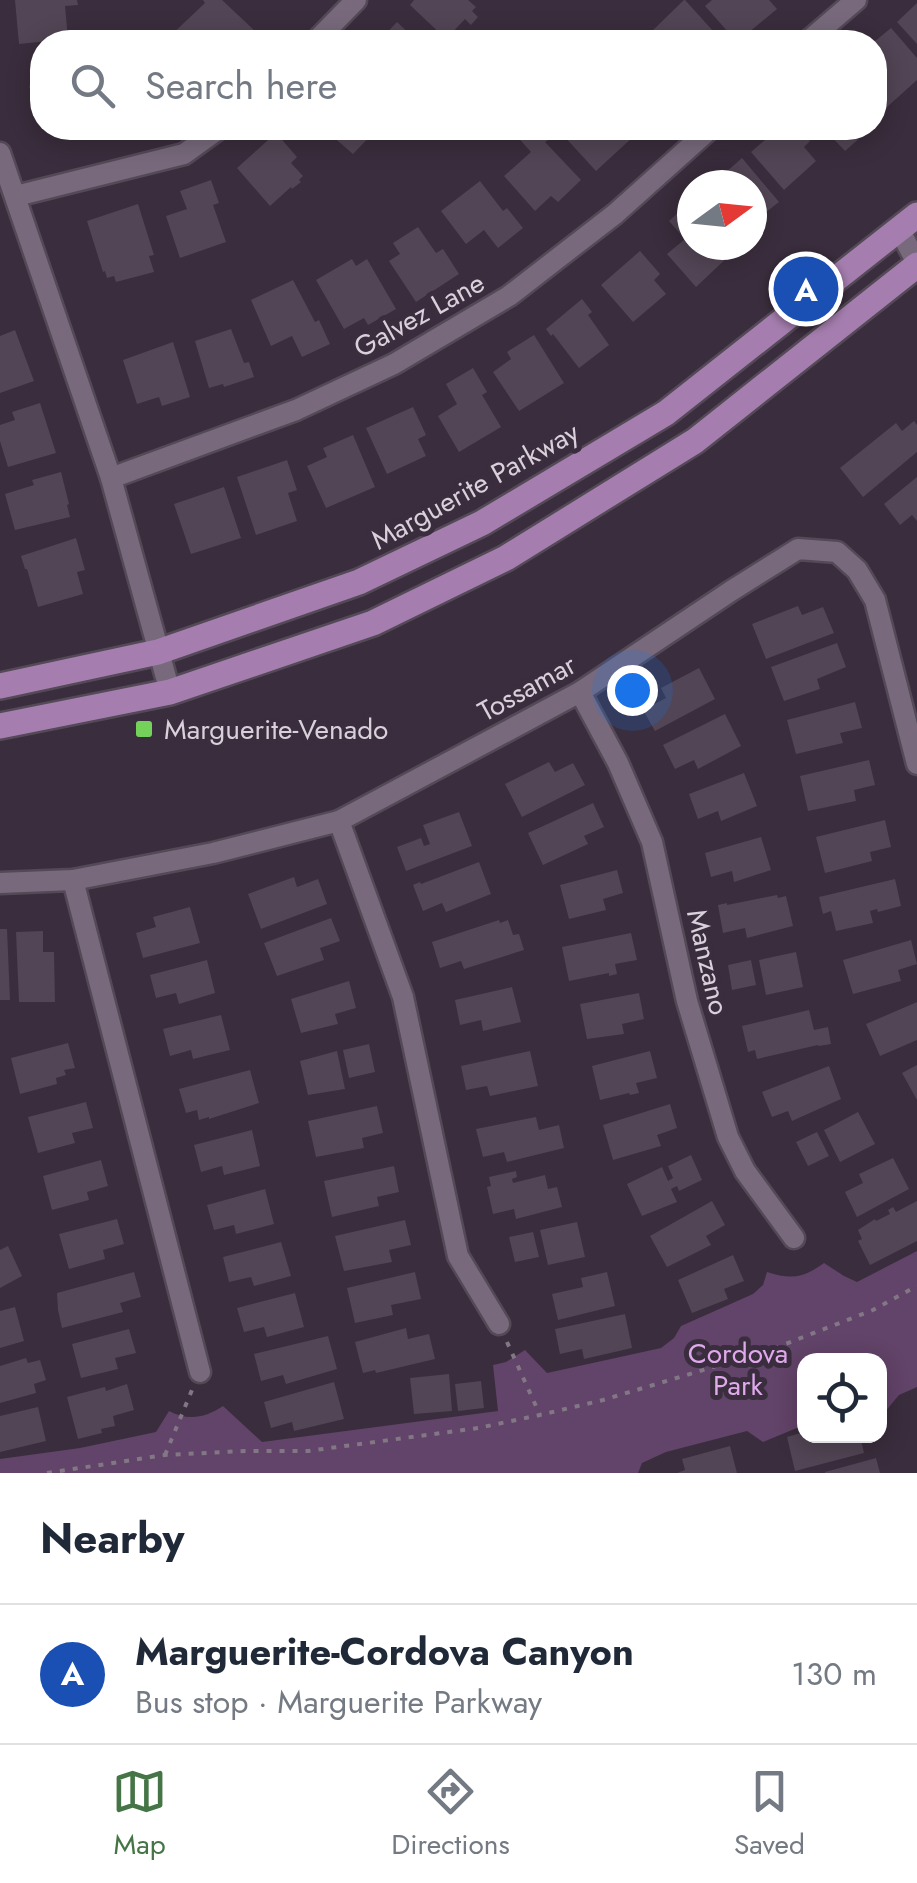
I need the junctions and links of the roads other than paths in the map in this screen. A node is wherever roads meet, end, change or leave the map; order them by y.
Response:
1 (356, 0) edge
2 (856, 0) edge
3 (327, 30) edge
4 (821, 30) edge
5 (203, 140) edge
6 (698, 140) edge
7 (0, 153) edge
8 (16, 196) junction
9 (908, 222) edge
10 (917, 264) edge
11 (110, 478) junction
12 (158, 652) junction
13 (0, 686) edge
14 (170, 692) junction
15 (580, 692) junction
16 (0, 726) edge
17 (917, 764) edge
18 (339, 820) junction
19 (73, 880) junction
20 (0, 882) edge
21 (794, 1238) dead end
22 (499, 1324) road end
23 (200, 1372) road end

1 - 3 street
2 - 4 street
5 - 8 street
6 - 11 street, Galvez Lane
7 - 8 street
8 - 11 street
9 - 10 street
9 - 12 main road, Marguerite Parkway
10 - 14 main road
11 - 12 street
12 - 13 main road, Marguerite Parkway
12 - 14 street
14 - 16 main road
15 - 17 street, Tossamar
15 - 18 street, Tossamar
15 - 21 street, Manzano
18 - 19 street, Tossamar
18 - 22 street
19 - 20 street, Tossamar
19 - 23 street

